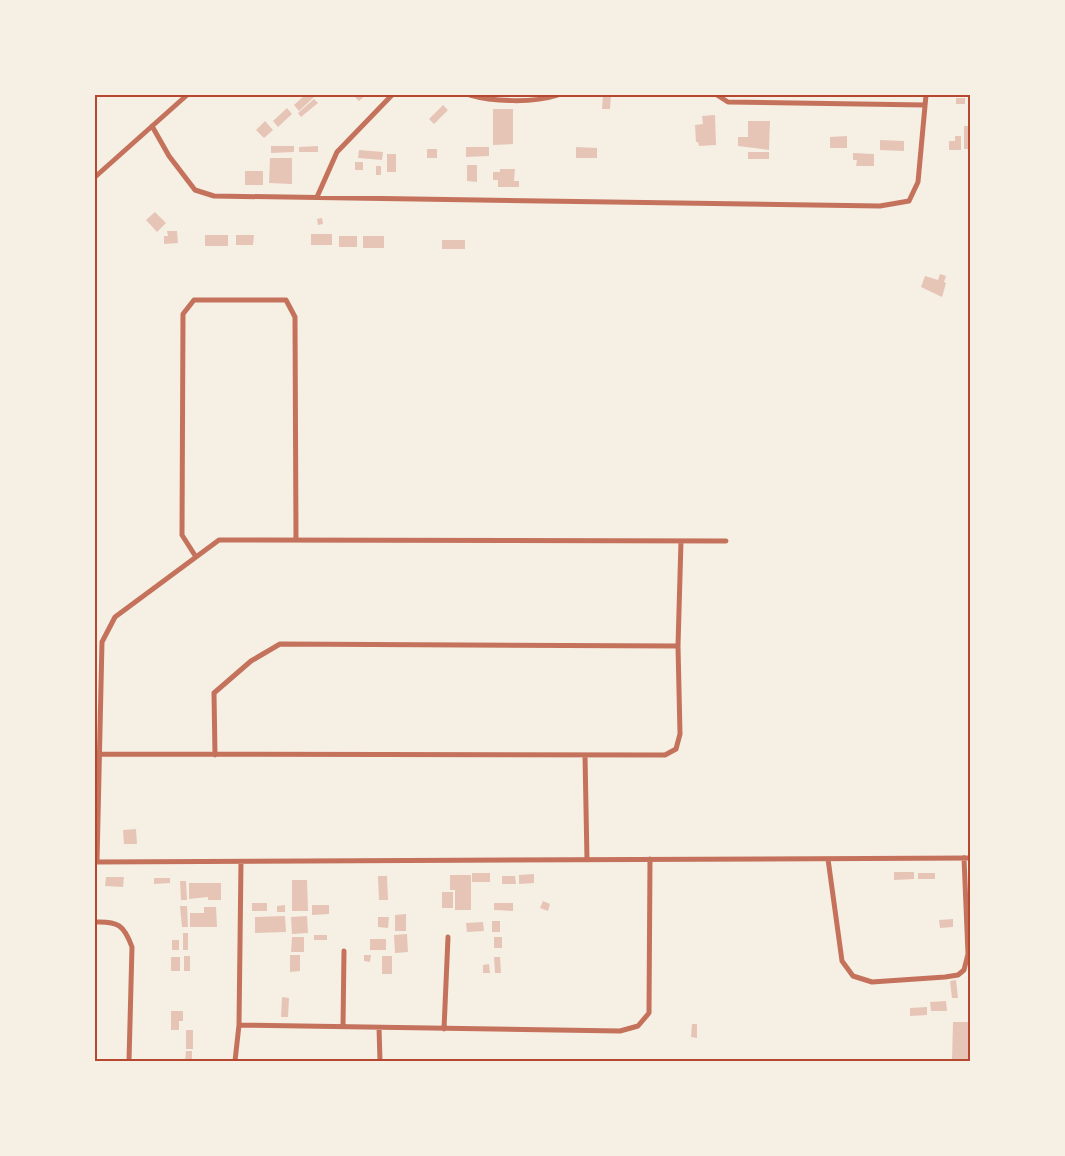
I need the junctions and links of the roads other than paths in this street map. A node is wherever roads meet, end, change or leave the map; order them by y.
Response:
1 (186, 95) edge
2 (392, 95) edge
3 (470, 95) edge
4 (558, 95) edge
5 (717, 95) edge
6 (926, 95) edge
7 (925, 105) junction
8 (152, 126) junction
9 (95, 177) edge
10 (317, 197) junction
11 (296, 540) junction
12 (681, 541) junction
13 (726, 541) dead end
14 (196, 557) junction
15 (678, 646) junction
16 (100, 754) junction
17 (215, 755) junction
18 (585, 755) junction
19 (967, 858) edge
20 (650, 859) junction
21 (828, 859) junction
22 (587, 860) junction
23 (96, 862) edge
24 (241, 862) junction
25 (95, 922) edge
26 (448, 937) dead end
27 (344, 951) dead end
28 (239, 1024) junction
29 (343, 1027) junction
30 (379, 1028) junction
31 (444, 1029) junction
32 (129, 1061) edge
33 (235, 1061) edge
34 (380, 1061) edge

1 - 8 street
2 - 10 street
3 - 4 street
5 - 7 street
6 - 7 street
7 - 10 street
8 - 9 street
8 - 10 street
11 - 12 street
11 - 14 street
11 - 14 street
12 - 13 street
12 - 15 street
14 - 16 street
15 - 17 street
15 - 18 street
16 - 17 street
16 - 23 street
17 - 18 street
18 - 22 street
19 - 21 street
19 - 21 street
20 - 21 street
20 - 22 street
20 - 31 street
22 - 24 street
23 - 24 street
24 - 28 street
25 - 32 street
26 - 31 street
27 - 29 street
28 - 29 street
28 - 33 street
29 - 30 street
30 - 31 street
30 - 34 street

